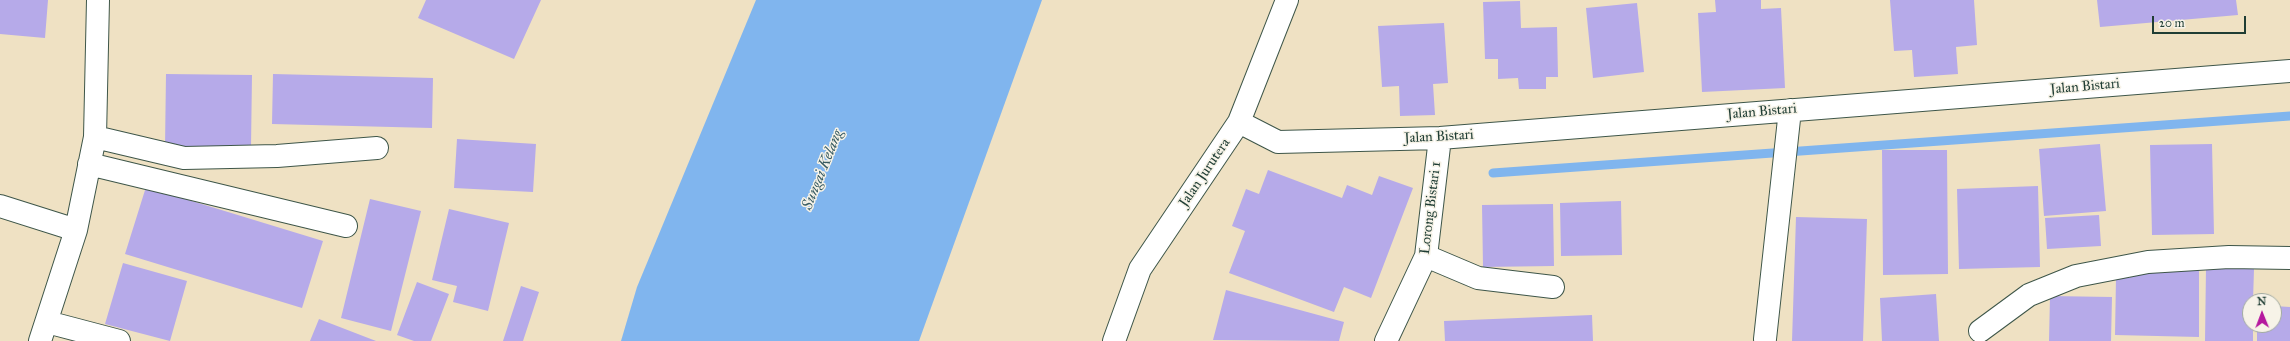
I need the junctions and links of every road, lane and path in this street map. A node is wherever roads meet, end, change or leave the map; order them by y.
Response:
1 (98, 0) edge
2 (1287, 0) edge
3 (2290, 71) edge
4 (1790, 110) junction
5 (1239, 122) junction
6 (95, 137) junction
7 (1440, 138) junction
8 (376, 148) dead end
9 (90, 164) junction
10 (0, 206) edge
11 (346, 226) dead end
12 (76, 230) junction
13 (1426, 256) junction
14 (2290, 258) edge
15 (1553, 287) dead end
16 (1980, 330) dead end
17 (43, 331) edge
18 (1765, 339) dead end
19 (119, 341) edge
20 (1114, 341) edge
21 (1386, 341) edge

1 - 6 street
2 - 5 street, Jalan Jurutera
3 - 4 street, Jalan Bistari
4 - 7 street, Jalan Bistari
4 - 18 street
5 - 7 street, Jalan Bistari
5 - 20 street, Jalan Jurutera
6 - 8 street
6 - 9 street
7 - 13 street, Lorong Bistari 1
9 - 11 street
9 - 12 street
10 - 12 street
12 - 17 street
13 - 15 street
13 - 21 street, Lorong Bistari 1
14 - 16 street
17 - 19 street

